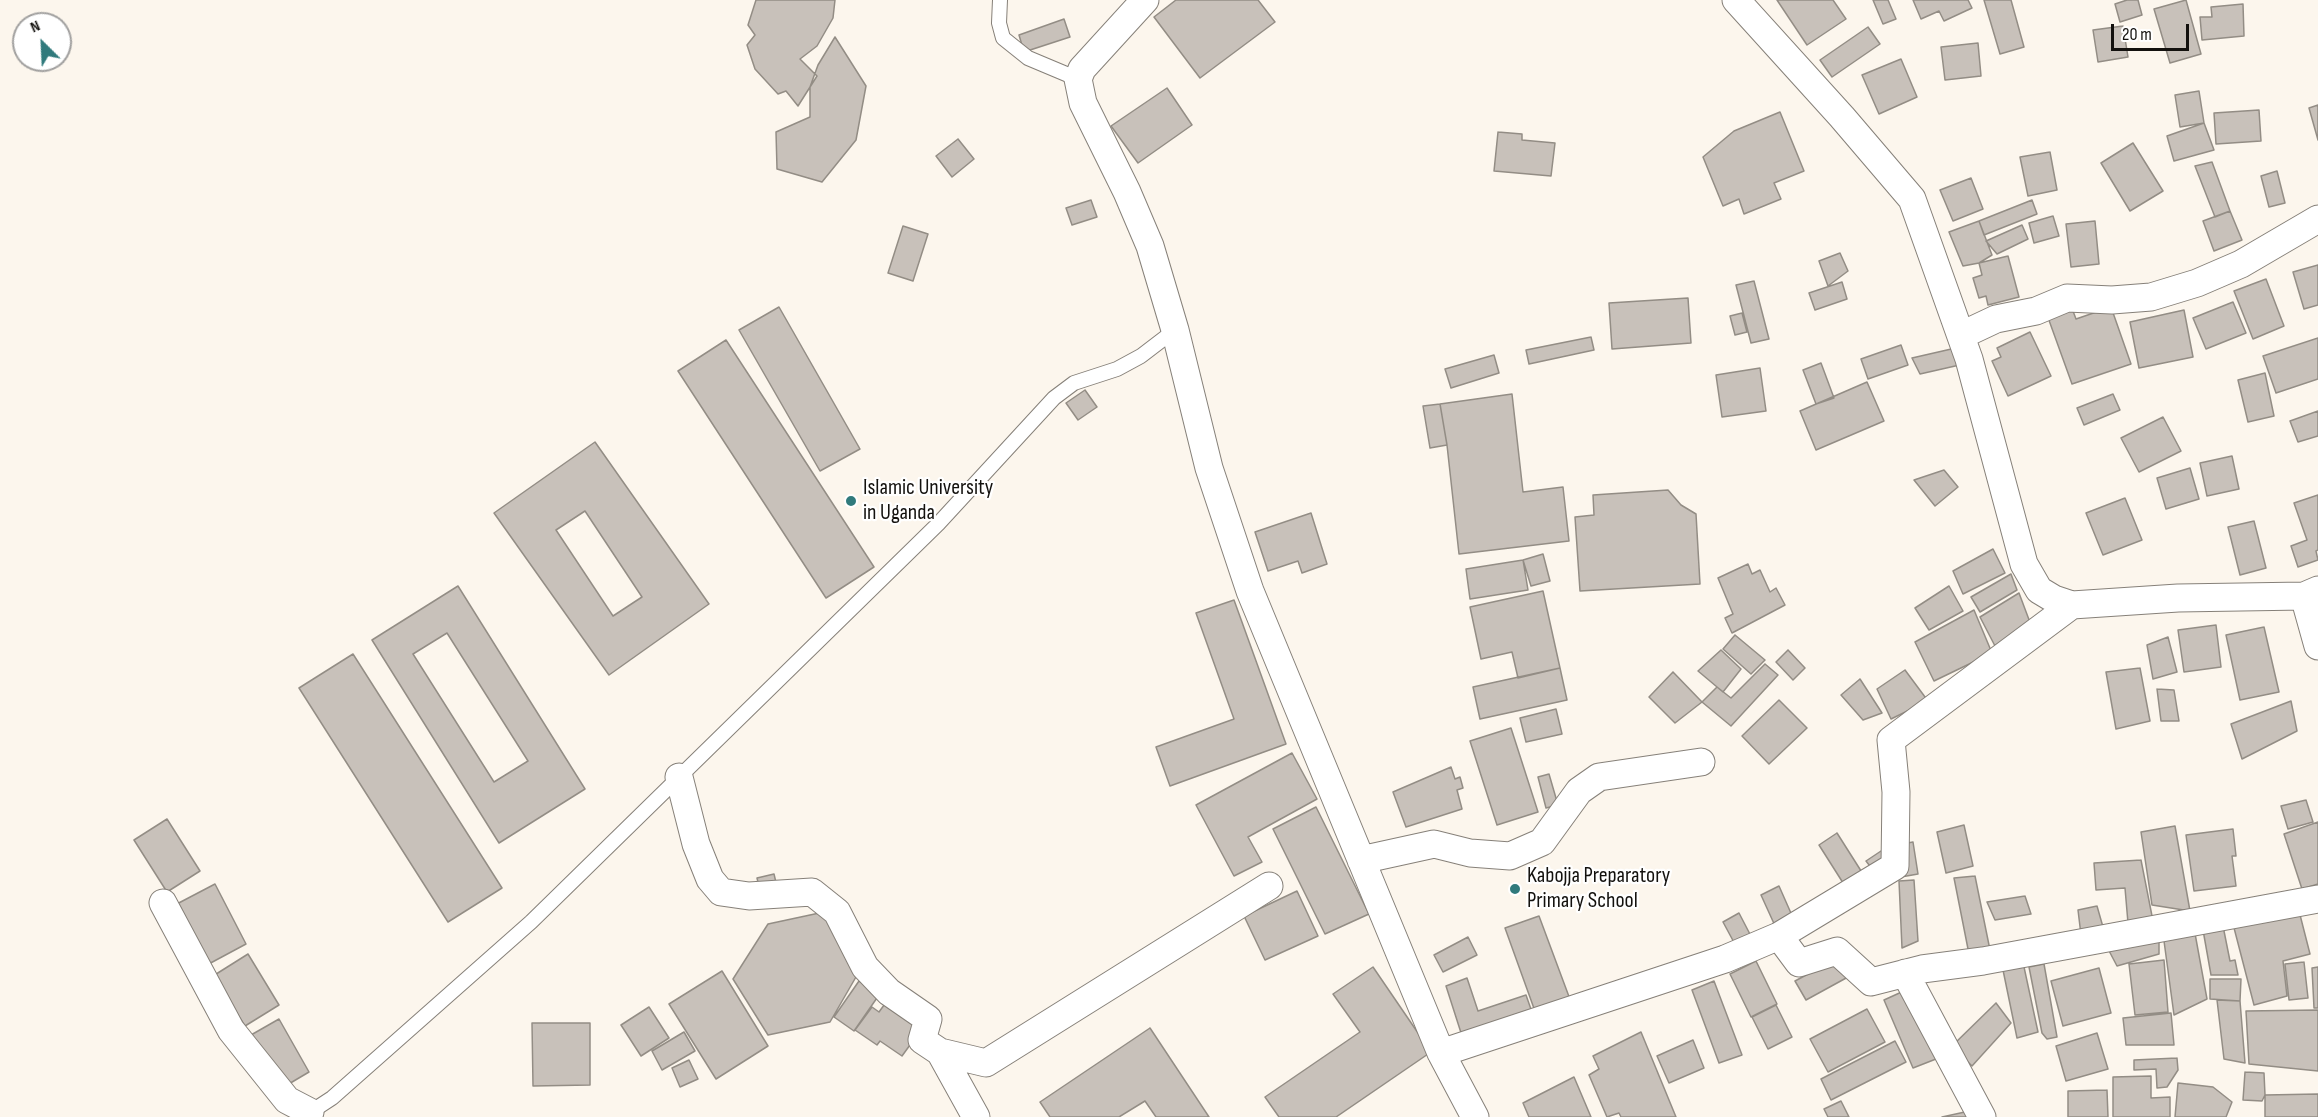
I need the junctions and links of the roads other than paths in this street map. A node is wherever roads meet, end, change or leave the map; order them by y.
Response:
1 (1000, 0) edge
2 (1144, 0) edge
3 (1736, 0) edge
4 (1078, 79) junction
5 (2318, 219) edge
6 (1175, 330) junction
7 (1962, 335) junction
8 (2311, 593) edge
9 (2072, 605) junction
10 (2318, 646) edge
11 (1701, 762) dead end
12 (679, 777) junction
13 (1361, 860) junction
14 (1269, 886) dead end
15 (2318, 899) edge
16 (163, 903) dead end
17 (1779, 936) junction
18 (1905, 973) junction
19 (940, 1052) junction
20 (1441, 1053) junction
21 (986, 1063) junction
22 (960, 1088) junction
23 (307, 1115) edge
24 (976, 1117) edge
25 (1475, 1117) edge
26 (1982, 1117) edge

1 - 4 lane
2 - 4 street
3 - 7 street
4 - 6 street
5 - 7 street
6 - 12 lane
6 - 13 street
7 - 9 street
8 - 9 street
8 - 10 street
9 - 17 street
11 - 13 street
12 - 19 street
12 - 23 lane
13 - 20 street
14 - 21 street
15 - 18 street
16 - 23 street
17 - 18 street
17 - 20 street
18 - 26 street
19 - 21 street
19 - 22 street
20 - 25 street
21 - 22 street
22 - 24 street

